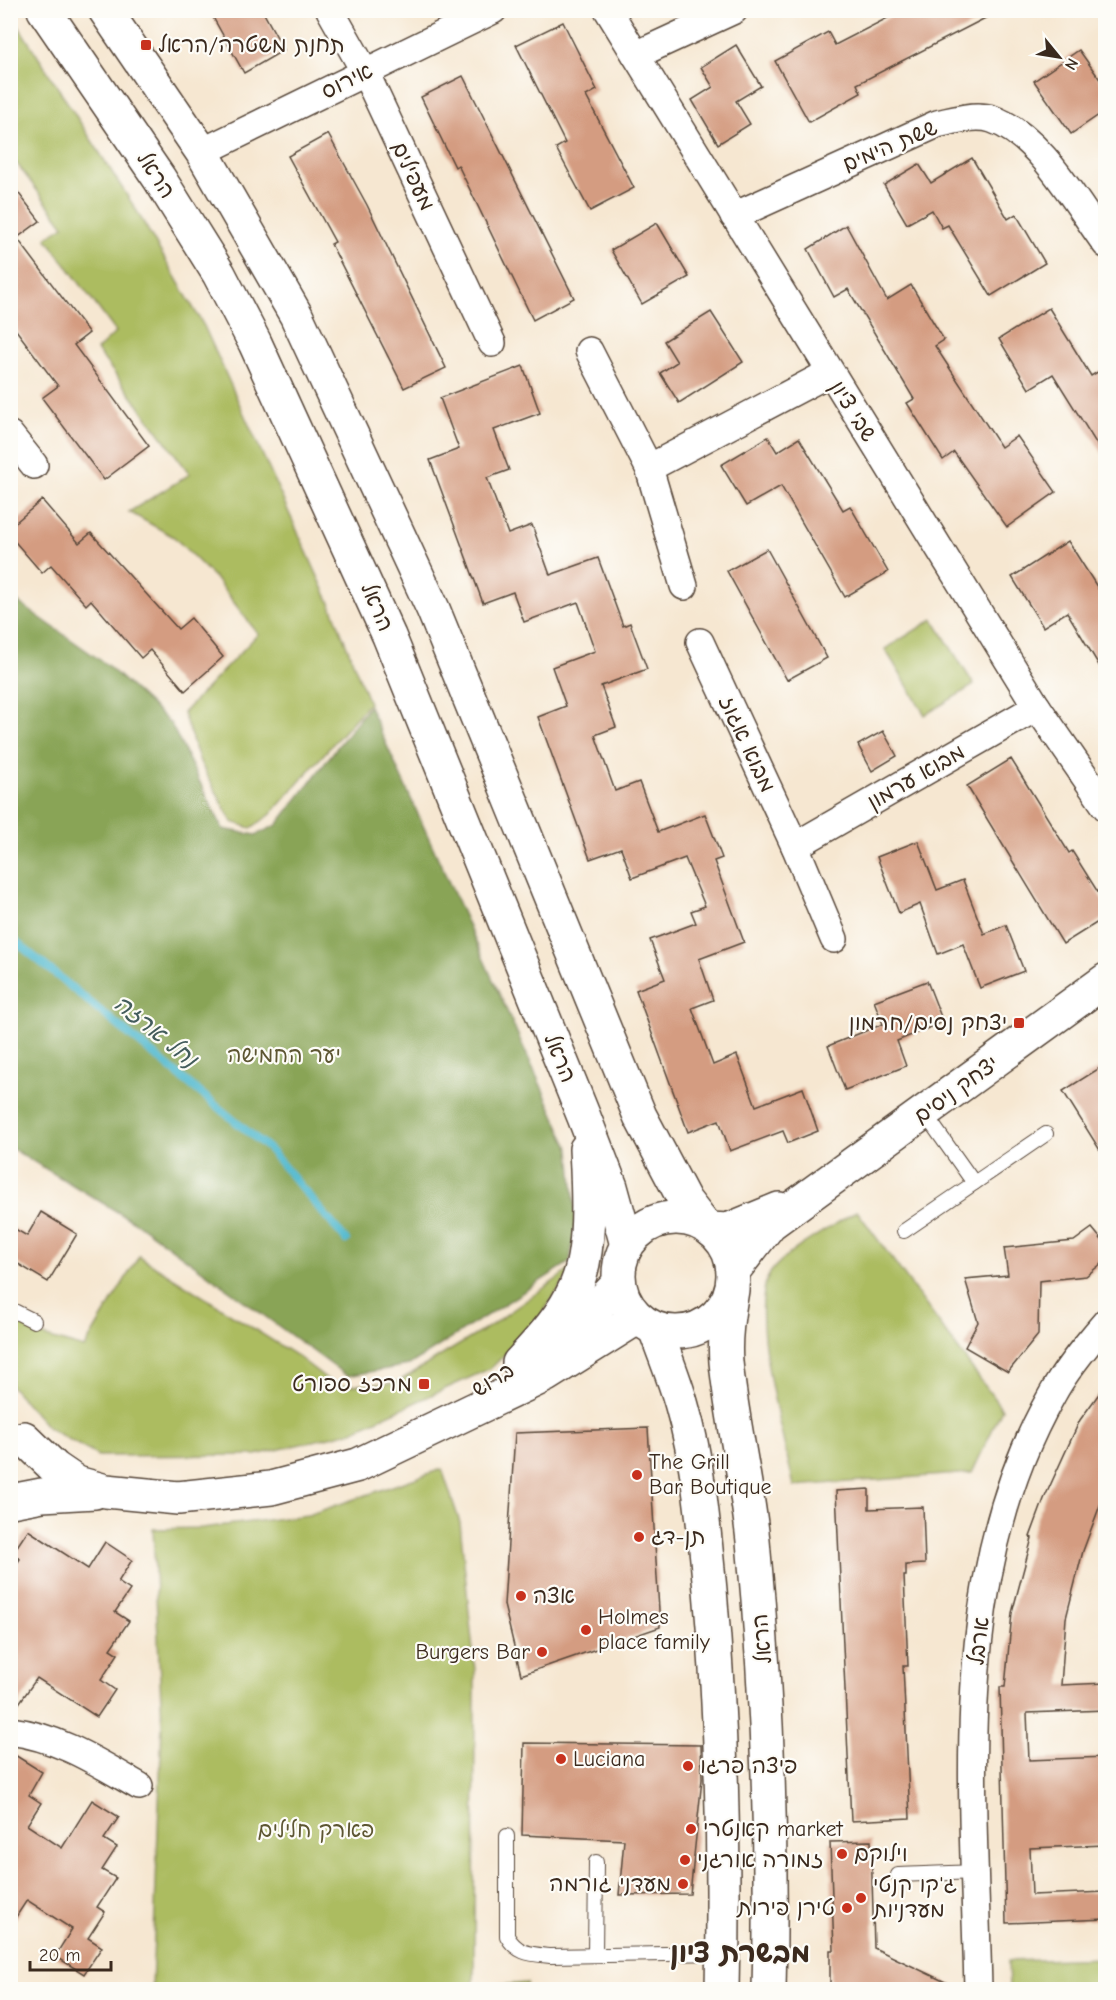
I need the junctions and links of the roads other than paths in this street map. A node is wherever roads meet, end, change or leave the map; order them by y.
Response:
1 (44, 10) edge
2 (105, 10) edge
3 (330, 10) edge
4 (493, 10) edge
5 (608, 10) edge
6 (734, 10) edge
7 (636, 56) junction
8 (365, 72) junction
9 (202, 152) junction
10 (734, 216) junction
11 (1106, 244) edge
12 (492, 344) dead end
13 (589, 351) dead end
14 (829, 373) junction
15 (10, 435) edge
16 (34, 465) dead end
17 (649, 468) junction
18 (684, 586) dead end
19 (700, 642) dead end
20 (1037, 707) junction
21 (1106, 807) edge
22 (795, 846) junction
23 (834, 939) dead end
24 (1106, 980) edge
25 (925, 1114) junction
26 (584, 1117) junction
27 (1046, 1134) dead end
28 (974, 1183) junction
29 (805, 1197) junction
30 (706, 1226) junction
31 (904, 1231) dead end
32 (627, 1245) junction
33 (733, 1280) junction
34 (619, 1283) junction
35 (10, 1309) edge
36 (34, 1321) dead end
37 (1106, 1322) edge
38 (646, 1323) junction
39 (519, 1363) junction
40 (17, 1430) edge
41 (358, 1465) junction
42 (106, 1491) junction
43 (10, 1501) edge
44 (10, 1731) edge
45 (139, 1786) dead end
46 (507, 1836) dead end
47 (596, 1862) dead end
48 (976, 1872) junction
49 (898, 1875) dead end
50 (723, 1953) junction
51 (595, 1955) junction
52 (722, 1989) edge
53 (769, 1989) edge
54 (978, 1989) edge

1 - 26 main road, הראל
2 - 9 main road
3 - 8 street, מעפילים
4 - 8 street, אירוס
5 - 7 street, שבי ציון
6 - 7 street
7 - 10 street, שבי ציון
8 - 9 street, אירוס
8 - 12 street, מעפילים
9 - 30 main road
10 - 11 street, ששת הימים
10 - 14 street, שבי ציון
13 - 17 street
14 - 17 street
14 - 20 street, שבי ציון
15 - 16 street
17 - 18 street
19 - 22 street, מבוא אגוז
20 - 21 street, שבי ציון
20 - 22 street, מבוא ערמון
22 - 23 street, מבוא אגוז
24 - 25 main road, יצחק ניסים
25 - 28 lane
25 - 29 main road, יצחק ניסים
26 - 32 main road, הראל
26 - 39 main road
27 - 28 lane
28 - 31 lane
29 - 30 main road, יצחק ניסים
29 - 33 main road, יצחק ניסים
30 - 32 main road
30 - 33 main road
32 - 34 main road
33 - 38 main road
33 - 53 main road, הראל
34 - 38 main road
34 - 39 main road, ברוש
35 - 36 lane
37 - 48 street, ארבל
38 - 41 main road, ברוש
38 - 50 main road
39 - 41 main road, ברוש
40 - 42 main road, ברוש
40 - 43 main road
41 - 42 main road, ברוש
42 - 43 main road, ברוש
44 - 45 street
46 - 51 lane
47 - 51 lane
48 - 49 lane
48 - 54 street, ארבל
50 - 51 lane
50 - 52 main road

